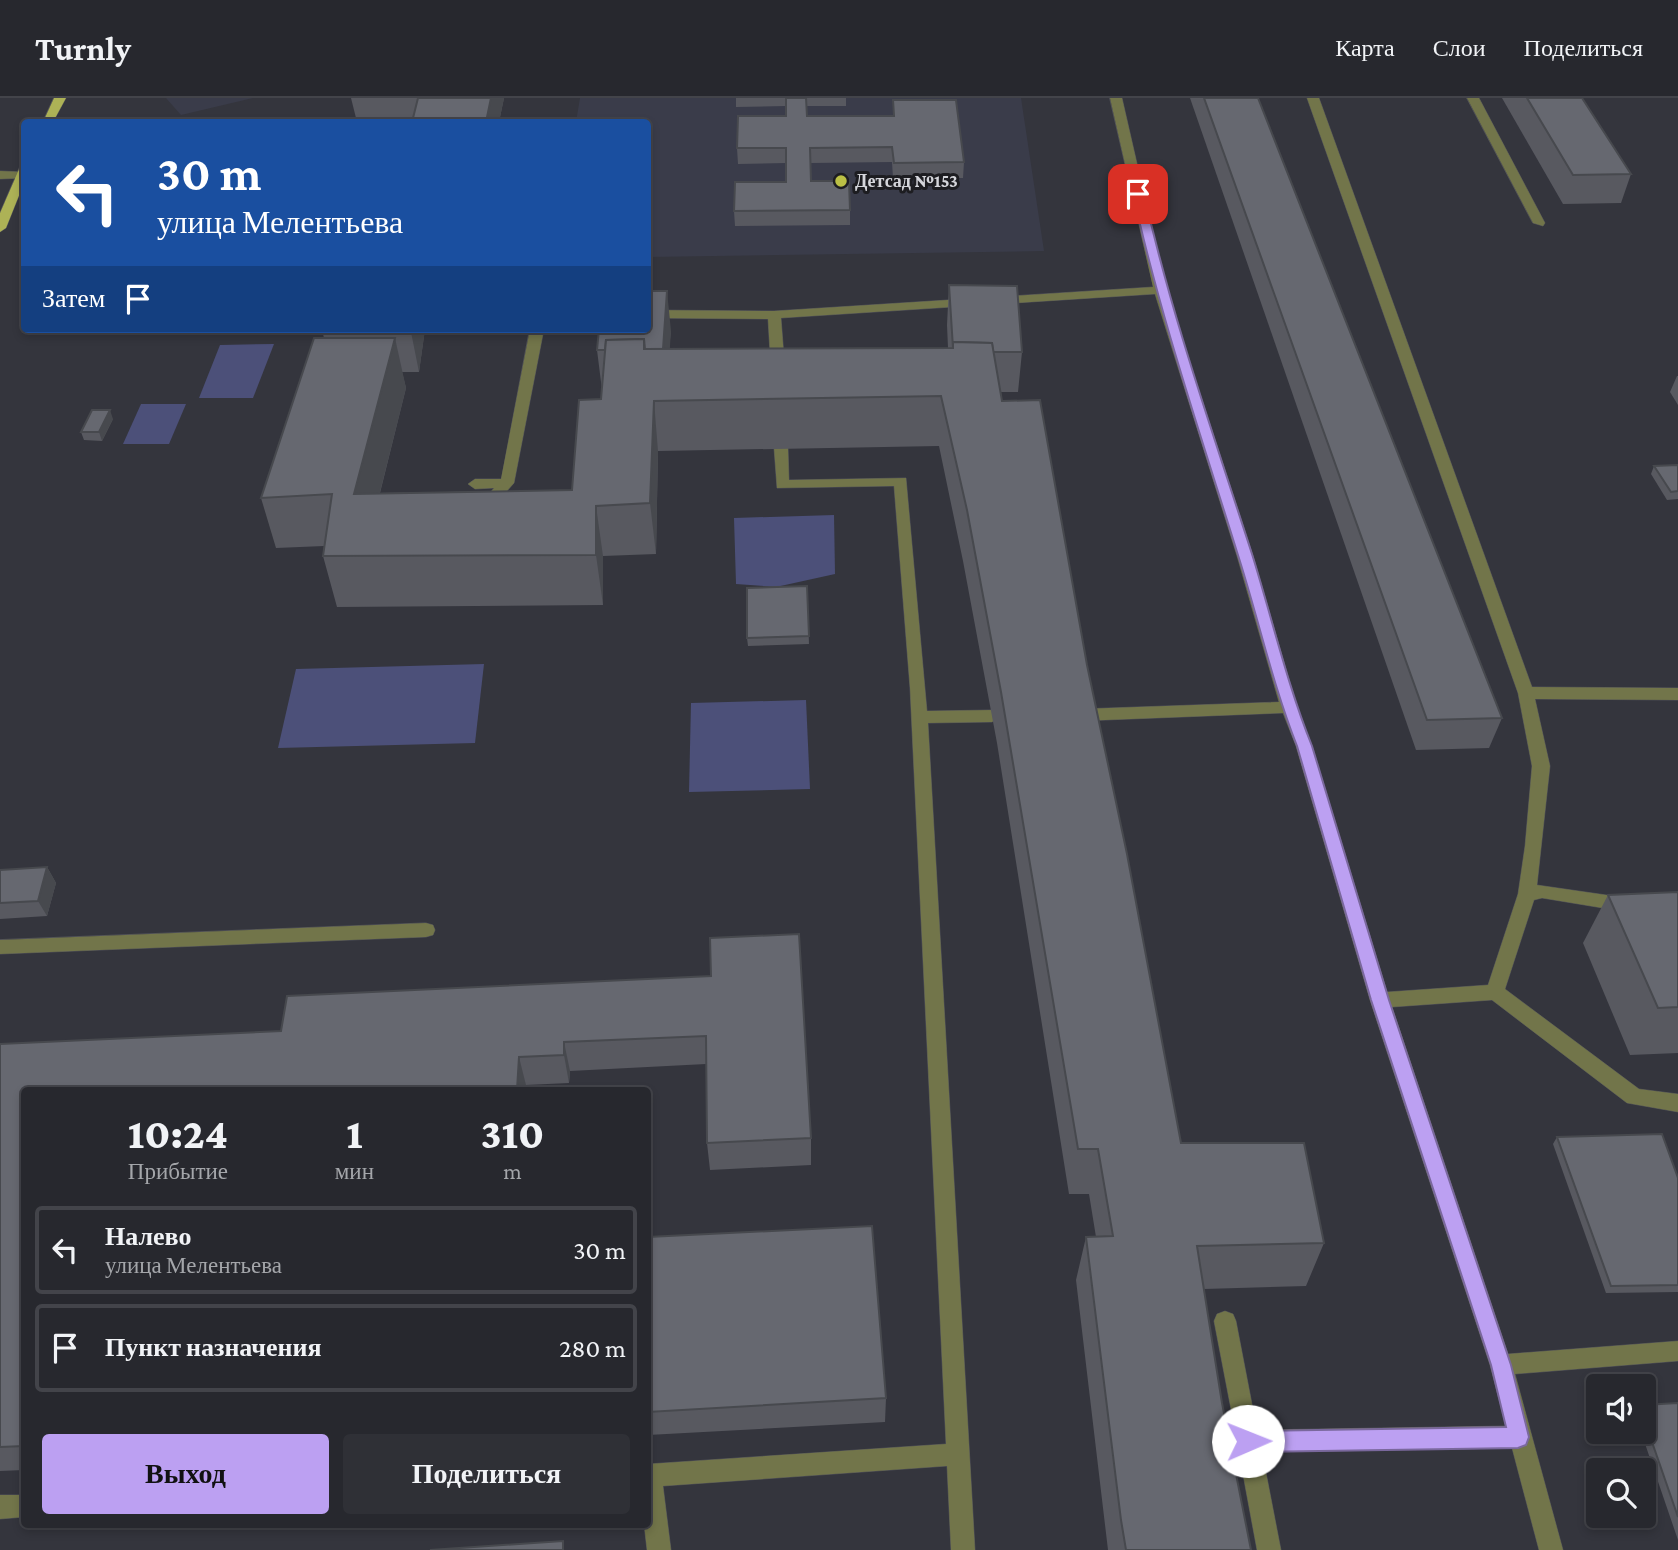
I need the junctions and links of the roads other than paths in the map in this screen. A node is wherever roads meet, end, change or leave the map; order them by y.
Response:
1 (60, 98) edge
2 (1116, 98) edge
3 (1313, 98) edge
4 (1473, 98) edge
5 (50, 119) edge
6 (21, 172) edge
7 (0, 175) edge
8 (21, 177) edge
9 (1539, 223) dead end
10 (0, 228) edge
11 (1160, 290) junction
12 (651, 314) edge
13 (774, 315) junction
14 (536, 333) edge
15 (779, 388) edge
16 (781, 448) edge
17 (475, 484) dead end
18 (507, 484) junction
19 (488, 505) edge
20 (1525, 693) junction
21 (1678, 695) edge
22 (1289, 707) junction
23 (1080, 715) edge
24 (992, 716) edge
25 (919, 717) junction
26 (1527, 894) junction
27 (1644, 907) edge
28 (426, 930) dead end
29 (0, 947) edge
30 (1495, 992) junction
31 (1380, 1000) junction
32 (1678, 1103) edge
33 (1225, 1321) dead end
34 (1678, 1351) edge
35 (1501, 1365) junction
36 (1518, 1437) junction
37 (1248, 1441) junction
38 (1207, 1442) edge
39 (958, 1454) junction
40 (651, 1476) edge
41 (651, 1491) edge
42 (21, 1506) edge
43 (0, 1507) edge
44 (659, 1550) edge
45 (963, 1550) edge
46 (1269, 1550) edge
47 (1551, 1550) edge

1 - 5 main road
2 - 11 street
3 - 20 street
4 - 9 street
6 - 7 street
8 - 10 main road
11 - 13 street
11 - 22 street
12 - 13 street
13 - 15 street
14 - 18 street
16 - 25 street
17 - 18 street
18 - 19 street
20 - 21 street
20 - 26 street
22 - 23 street
22 - 31 street
24 - 25 street
25 - 39 street
26 - 27 street
26 - 30 street
28 - 29 street
30 - 31 street
30 - 32 street
31 - 35 street
33 - 37 street
34 - 35 street
35 - 36 street
36 - 37 street
36 - 47 street
37 - 38 street
37 - 46 street
39 - 40 street
39 - 45 street
41 - 44 street
42 - 43 street

